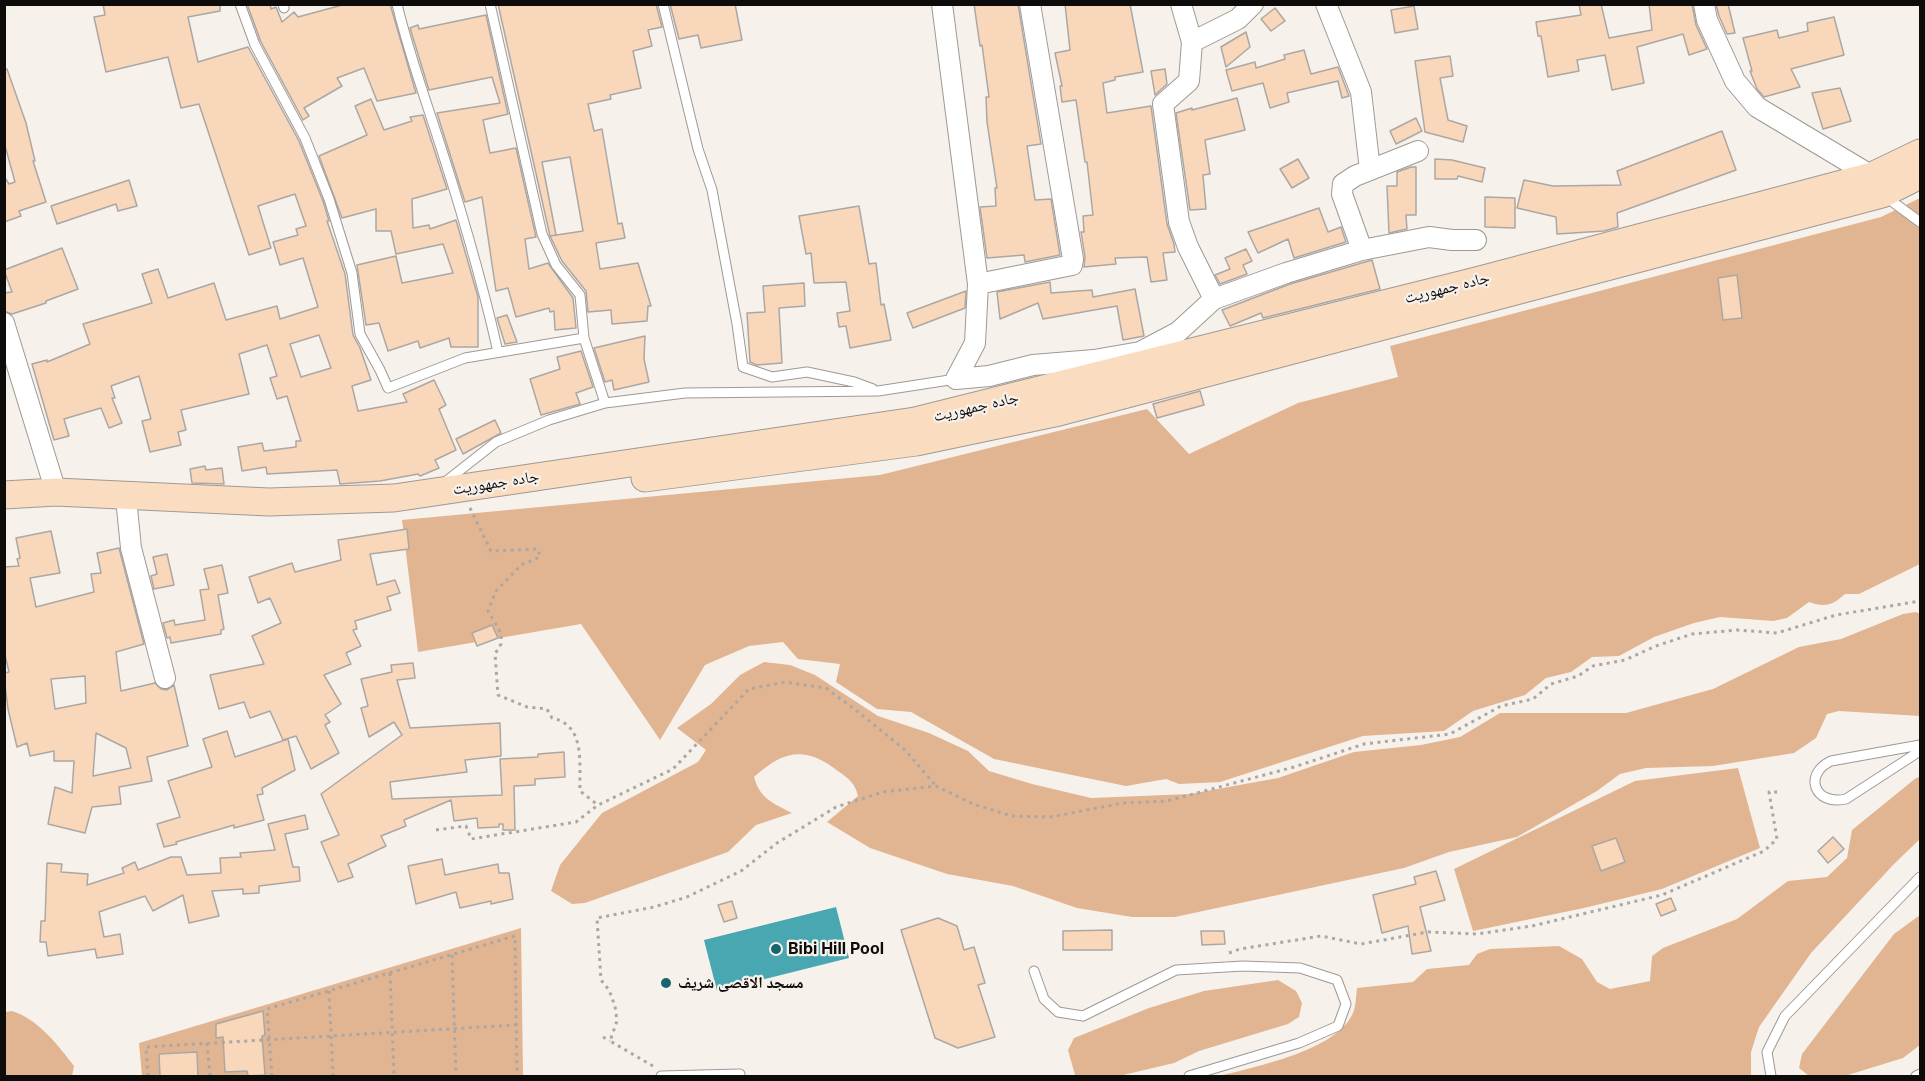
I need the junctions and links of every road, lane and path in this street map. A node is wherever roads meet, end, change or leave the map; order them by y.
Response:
1 (240, 4) edge
2 (397, 4) edge
3 (490, 4) edge
4 (663, 4) edge
5 (942, 4) edge
6 (1030, 4) edge
7 (1180, 4) edge
8 (1253, 4) edge
9 (1326, 4) edge
10 (1704, 4) edge
11 (1192, 42) junction
12 (1418, 151) dead end
13 (1920, 153) edge
14 (1370, 170) junction
15 (1920, 175) edge
16 (1877, 185) junction
17 (1920, 222) edge
18 (1476, 240) dead end
19 (1362, 250) junction
20 (978, 284) junction
21 (1215, 299) junction
22 (4, 323) edge
23 (584, 338) junction
24 (498, 352) junction
25 (1033, 365) junction
26 (956, 379) junction
27 (1054, 388) junction
28 (878, 391) junction
29 (605, 403) junction
30 (56, 492) junction
31 (4, 495) edge
32 (394, 498) junction
33 (468, 500) junction
34 (4, 506) edge
35 (126, 508) junction
36 (1920, 601) edge
37 (165, 678) dead end
38 (1920, 745) edge
39 (1920, 751) edge
40 (936, 786) junction
41 (1778, 792) dead end
42 (598, 805) junction
43 (436, 830) dead end
44 (1920, 876) edge
45 (452, 955) junction
46 (1218, 956) dead end
47 (1034, 971) dead end
48 (390, 973) junction
49 (329, 991) junction
50 (516, 1025) junction
51 (454, 1029) junction
52 (393, 1032) junction
53 (331, 1036) junction
54 (603, 1037) dead end
55 (269, 1040) junction
56 (610, 1041) junction
57 (207, 1043) junction
58 (740, 1074) dead end
59 (1920, 1074) edge
60 (671, 1076) edge
61 (148, 1077) edge
62 (210, 1077) edge
63 (272, 1077) edge
64 (333, 1077) edge
65 (394, 1077) edge
66 (456, 1077) edge
67 (517, 1077) edge
68 (661, 1077) edge
69 (1189, 1077) edge
70 (1771, 1077) edge
71 (1916, 1077) edge

1 - 24 lane
2 - 24 lane
3 - 23 lane
4 - 28 lane
5 - 20 street
6 - 20 street
7 - 11 street
8 - 11 street
9 - 14 street
10 - 16 street
11 - 21 street
12 - 14 street
13 - 16 main road, جاده جمهوریت
14 - 19 street
15 - 16 main road, جاده جمهوریت
16 - 17 lane
16 - 27 main road, جاده جمهوریت
16 - 33 main road, جاده جمهوریت
18 - 19 street
19 - 21 street
20 - 26 street
21 - 25 street
22 - 30 street
23 - 24 lane
23 - 29 lane
25 - 26 street
25 - 27 street
26 - 28 lane
27 - 32 main road, جاده جمهوریت
28 - 29 lane
29 - 32 lane
30 - 31 main road, جاده جمهوریت
30 - 32 main road, جاده جمهوریت
33 - 35 main road, جاده جمهوریت
33 - 42 path
34 - 35 main road, جاده جمهوریت
35 - 37 street
36 - 40 path
38 - 39 lane
40 - 42 path
40 - 56 path
41 - 46 path
42 - 43 path
44 - 70 lane
45 - 48 path
45 - 50 path
45 - 51 path
47 - 69 lane
48 - 49 path
48 - 52 path
49 - 53 path
49 - 55 path
50 - 51 path
50 - 67 path
51 - 52 path
51 - 66 path
52 - 53 path
52 - 65 path
53 - 55 path
53 - 64 path
54 - 56 path
55 - 57 path
55 - 63 path
56 - 60 path
57 - 61 path
57 - 62 path
58 - 60 lane
59 - 71 lane
60 - 68 lane

